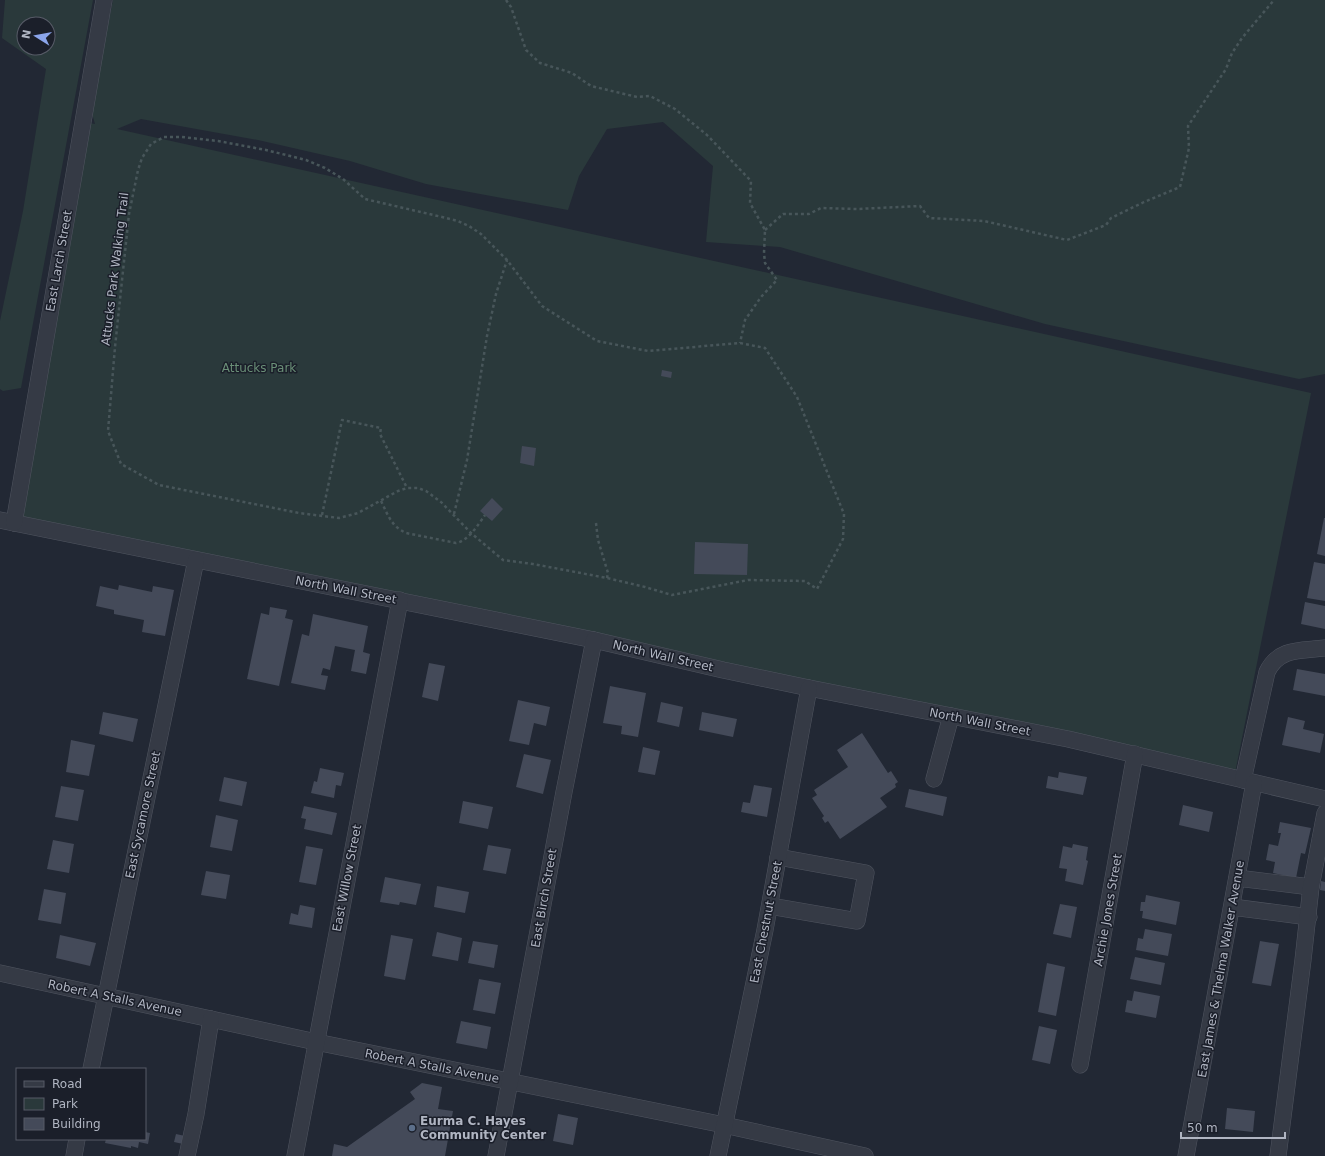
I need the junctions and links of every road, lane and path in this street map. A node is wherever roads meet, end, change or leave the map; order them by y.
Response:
1 (104, 0) edge
2 (506, 0) edge
3 (1274, 0) edge
4 (766, 230) junction
5 (507, 260) junction
6 (740, 342) junction
7 (407, 488) junction
8 (381, 501) junction
9 (453, 514) junction
10 (322, 516) junction
11 (485, 516) dead end
12 (7, 521) edge
13 (596, 523) dead end
14 (471, 533) junction
15 (196, 560) junction
16 (607, 578) junction
17 (400, 600) junction
18 (594, 640) junction
19 (1325, 648) edge
20 (808, 688) junction
21 (951, 716) junction
22 (1135, 754) junction
23 (934, 779) dead end
24 (1248, 781) junction
25 (1325, 799) edge
26 (1325, 813) edge
27 (778, 857) junction
28 (1237, 878) junction
29 (1311, 887) junction
30 (770, 906) junction
31 (1232, 907) junction
32 (1309, 917) junction
33 (0, 973) edge
34 (106, 996) junction
35 (211, 1019) junction
36 (316, 1042) junction
37 (1080, 1065) dead end
38 (91, 1068) edge
39 (510, 1081) junction
40 (724, 1125) junction
41 (77, 1140) edge
42 (842, 1154) edge
43 (74, 1156) edge
44 (187, 1156) edge
45 (295, 1156) edge
46 (496, 1156) edge
47 (718, 1156) edge
48 (864, 1156) edge
49 (1186, 1156) edge
50 (1278, 1156) edge

1 - 12 street, East Larch Street
2 - 4 path
3 - 4 path
4 - 6 path
5 - 6 path, Attucks Park Walking Trail
5 - 9 path
5 - 10 path, Attucks Park Walking Trail
6 - 16 path, Attucks Park Walking Trail
7 - 8 path, Attucks Park Walking Trail
7 - 9 path, Attucks Park Walking Trail
7 - 10 path
8 - 10 path, Attucks Park Walking Trail
8 - 14 path
9 - 14 path, Attucks Park Walking Trail
11 - 14 path
12 - 15 street, North Wall Street
13 - 16 path
14 - 16 path, Attucks Park Walking Trail
15 - 17 street, North Wall Street
15 - 34 street, East Sycamore Street
17 - 18 street, North Wall Street
17 - 36 street, East Willow Street
18 - 20 street, North Wall Street
18 - 39 street, East Birch Street
19 - 24 street, East James & Thelma Walker Avenue
20 - 21 street, North Wall Street
20 - 27 street, East Chestnut Street
21 - 22 street, North Wall Street
21 - 23 street
22 - 24 street, North Wall Street
22 - 37 street, Archie Jones Street
24 - 25 street, North Wall Street
24 - 28 street, East James & Thelma Walker Avenue
26 - 29 street
27 - 30 street, East Chestnut Street
27 - 30 street
28 - 29 street
28 - 31 street, East James & Thelma Walker Avenue
29 - 32 street
30 - 40 street, East Chestnut Street
31 - 32 street
31 - 49 street, East James & Thelma Walker Avenue
32 - 50 street
33 - 34 street, Robert A Stalls Avenue
34 - 35 street, Robert A Stalls Avenue
34 - 38 street, East Sycamore Street
35 - 36 street, Robert A Stalls Avenue
35 - 44 street
36 - 39 street, Robert A Stalls Avenue
36 - 45 street, East Willow Street
39 - 40 street, Robert A Stalls Avenue
39 - 46 street, East Birch Street
40 - 42 street, Robert A Stalls Avenue
40 - 47 street, East Chestnut Street
41 - 43 street
42 - 48 street, Robert A Stalls Avenue

